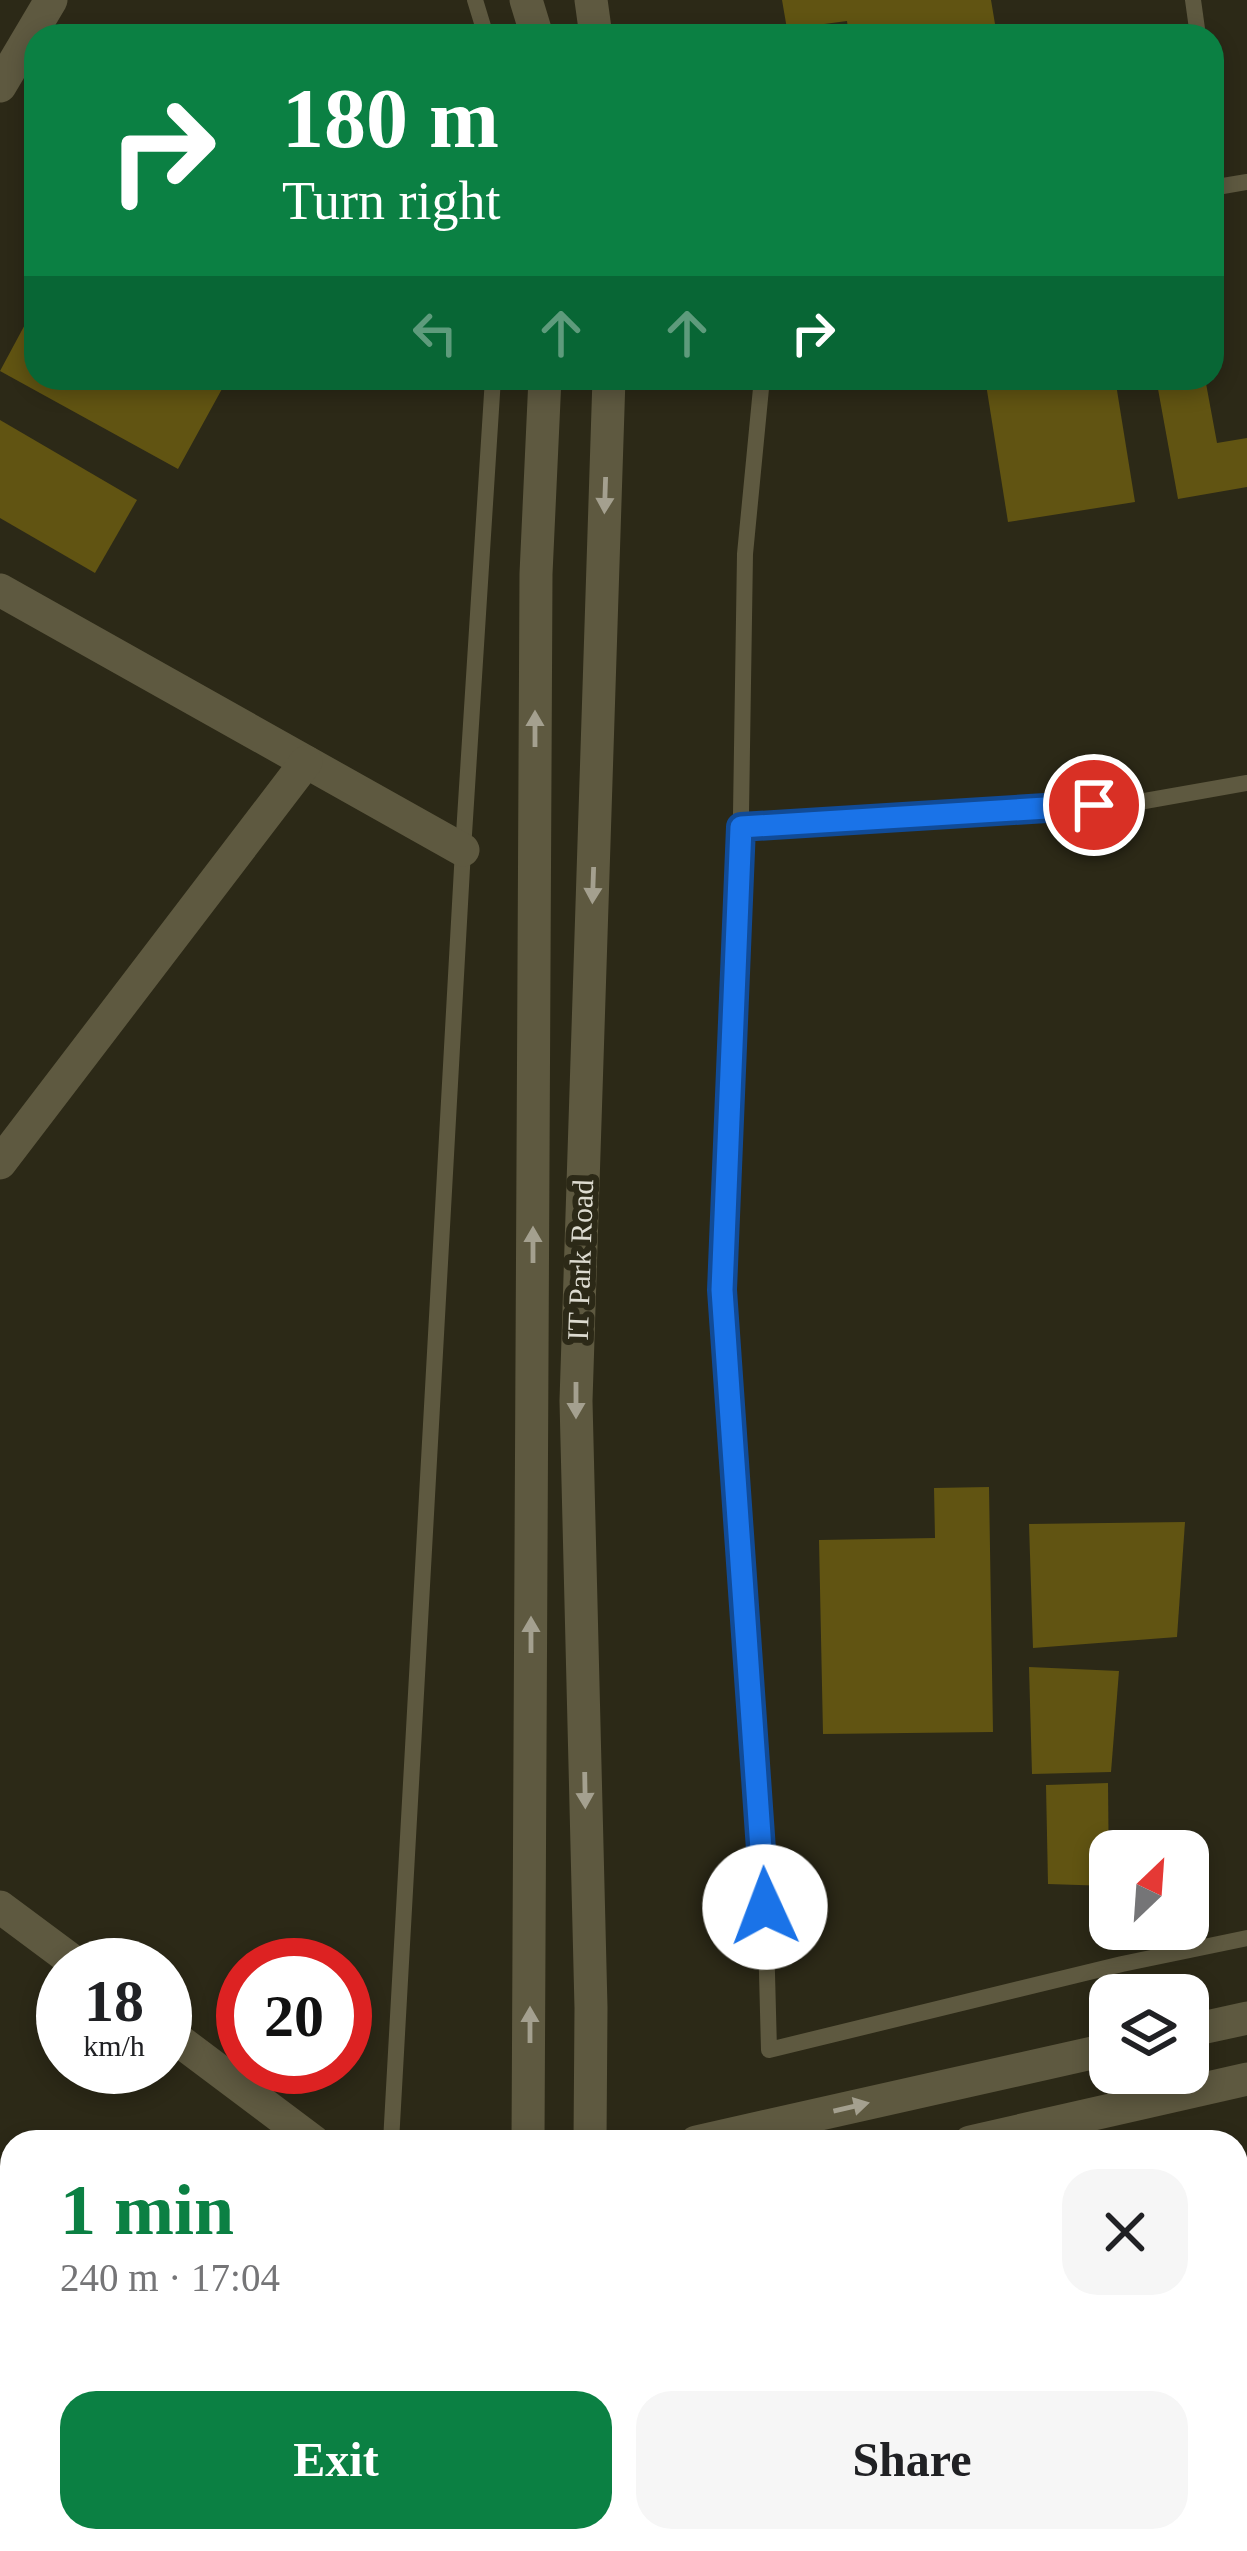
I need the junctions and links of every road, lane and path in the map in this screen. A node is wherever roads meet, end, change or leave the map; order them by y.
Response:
1 (24, 46) edge
2 (0, 86) edge
3 (493, 390) edge
4 (544, 390) edge
5 (609, 390) edge
6 (762, 390) edge
7 (0, 590) edge
8 (306, 762) junction
9 (1247, 783) edge
10 (741, 827) junction
11 (463, 850) junction
12 (0, 1163) edge
13 (0, 1907) edge
14 (42, 1938) edge
15 (1247, 1938) edge
16 (1247, 2018) edge
17 (1209, 2026) edge
18 (192, 2050) edge
19 (1089, 2054) edge
20 (1247, 2079) edge
21 (298, 2130) edge
22 (392, 2130) edge
23 (528, 2130) edge
24 (590, 2130) edge
25 (749, 2130) edge
26 (1023, 2130) edge

1 - 2 street
3 - 11 lane
23 -> 4 street, IT Park Road
5 -> 24 street, IT Park Road
6 - 10 lane
7 - 8 street
8 - 11 street
8 - 12 street
9 - 10 lane
10 - 15 lane
11 - 22 lane
13 - 14 street
16 - 17 street
18 - 21 street
25 -> 19 street
20 - 26 street

